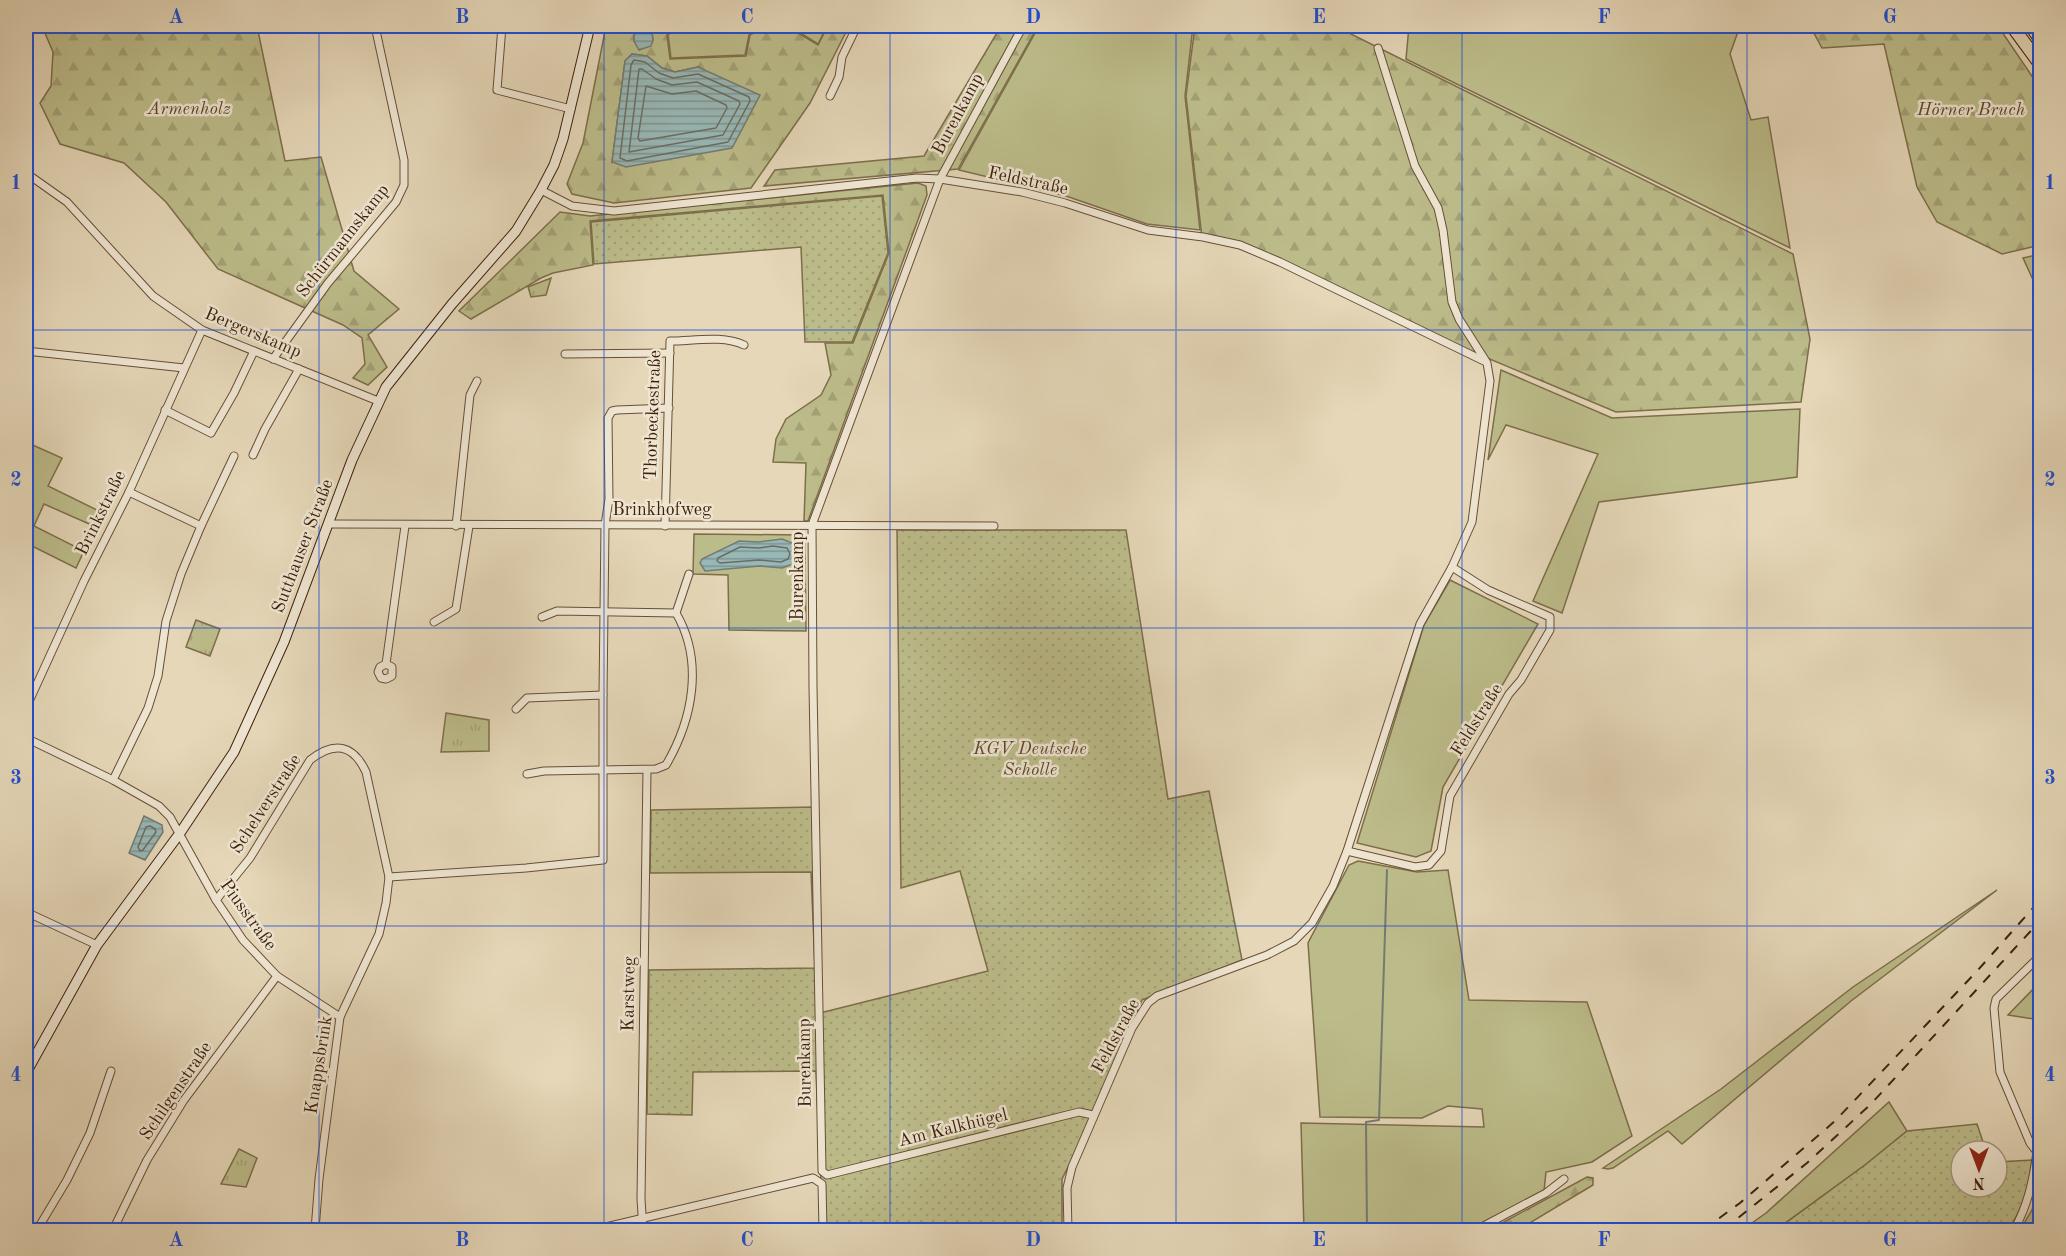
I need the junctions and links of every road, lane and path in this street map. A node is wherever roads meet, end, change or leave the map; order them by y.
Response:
1 (375, 26) edge
2 (502, 26) edge
3 (591, 26) edge
4 (857, 26) edge
5 (1023, 26) edge
6 (2012, 26) edge
7 (2031, 26) edge
8 (2040, 39) edge
9 (1378, 48) dead end
10 (2040, 64) edge
11 (830, 96) dead end
12 (571, 109) junction
13 (26, 173) edge
14 (940, 179) junction
15 (541, 190) junction
16 (202, 330) junction
17 (744, 345) dead end
18 (26, 351) edge
19 (254, 351) junction
20 (670, 353) junction
21 (565, 354) dead end
22 (273, 359) junction
23 (1484, 361) junction
24 (184, 368) junction
25 (299, 369) junction
26 (477, 381) dead end
27 (378, 401) junction
28 (669, 408) junction
29 (165, 410) junction
30 (253, 454) dead end
31 (234, 456) dead end
32 (129, 492) junction
33 (330, 525) junction
34 (605, 525) junction
35 (812, 525) junction
36 (201, 526) junction
37 (405, 526) junction
38 (456, 526) junction
39 (469, 526) junction
40 (665, 526) junction
41 (994, 526) dead end
42 (1452, 567) junction
43 (689, 574) dead end
44 (604, 611) junction
45 (676, 613) junction
46 (542, 617) dead end
47 (434, 622) dead end
48 (386, 664) dead end
49 (603, 695) junction
50 (26, 708) edge
51 (516, 709) dead end
52 (26, 738) edge
53 (604, 770) junction
54 (646, 770) junction
55 (527, 774) dead end
56 (113, 780) junction
57 (180, 833) junction
58 (1347, 851) junction
59 (389, 878) junction
60 (216, 900) junction
61 (26, 912) edge
62 (97, 945) junction
63 (2040, 956) edge
64 (277, 976) junction
65 (340, 1017) junction
66 (111, 1071) dead end
67 (26, 1073) edge
68 (1093, 1115) junction
69 (2039, 1151) edge
70 (822, 1171) joint
71 (1564, 1179) dead end
72 (642, 1219) junction
73 (37, 1230) edge
74 (113, 1230) edge
75 (315, 1230) edge
76 (593, 1230) edge
77 (644, 1230) edge
78 (823, 1230) edge
79 (1068, 1230) edge
80 (1476, 1230) edge
81 (2014, 1230) edge

1 - 22 street, Schürmannskamp
2 - 12 street
3 - 12 street, Sutthauser Straße
4 - 11 street
5 - 14 street, Burenkamp
6 - 10 highway
7 - 8 highway
9 - 23 street, Feldstraße
12 - 15 street, Sutthauser Straße
13 - 16 street, Bergerskamp
14 - 15 street, Feldstraße
14 - 23 street, Feldstraße
14 - 35 street, Burenkamp
15 - 27 street, Sutthauser Straße
16 - 19 street, Bergerskamp
16 - 24 street, Brinkstraße
17 - 20 street, Thorbeckestraße
18 - 24 street
19 - 22 street, Bergerskamp
19 - 29 street
20 - 21 street
20 - 28 street, Thorbeckestraße
22 - 25 street, Bergerskamp
23 - 42 street, Feldstraße
24 - 29 street, Brinkstraße
25 - 27 street, Bergerskamp
25 - 30 street
26 - 38 street
27 - 33 street, Sutthauser Straße
28 - 34 street
28 - 40 street, Thorbeckestraße
29 - 32 street, Brinkstraße
31 - 36 street
32 - 36 street
32 - 50 street, Brinkstraße
33 - 37 street, Brinkhofweg
33 - 57 street, Sutthauser Straße
34 - 39 street, Brinkhofweg
34 - 40 street, Brinkhofweg
34 - 44 street
35 - 40 street, Brinkhofweg
35 - 41 street, Brinkhofweg
35 - 70 street, Burenkamp
36 - 56 street
37 - 38 street, Brinkhofweg
37 - 48 street
38 - 39 street, Brinkhofweg
39 - 47 street
42 - 58 street, Feldstraße
42 - 58 street, Feldstraße
43 - 45 street
44 - 45 street
44 - 46 street
44 - 49 street
45 - 54 street
49 - 51 street
49 - 53 street
52 - 56 street, Piusstraße
53 - 54 street
53 - 55 street
53 - 59 street
54 - 72 street, Karstweg
56 - 57 street, Piusstraße
57 - 60 street, Piusstraße
57 - 62 street, Sutthauser Straße
58 - 68 street, Feldstraße
59 - 60 street, Schelverstraße
59 - 65 street, Knappsbrink
60 - 64 street, Piusstraße
61 - 62 street
62 - 67 street, Sutthauser Straße
63 - 69 street
64 - 65 street, Piusstraße
64 - 74 street, Schilgenstraße
65 - 75 street, Knappsbrink
66 - 73 street
68 - 70 street, Am Kalkhügel
68 - 79 street, Feldstraße
69 - 81 street
71 - 80 street
72 - 76 street
72 - 77 street
72 - 78 street

